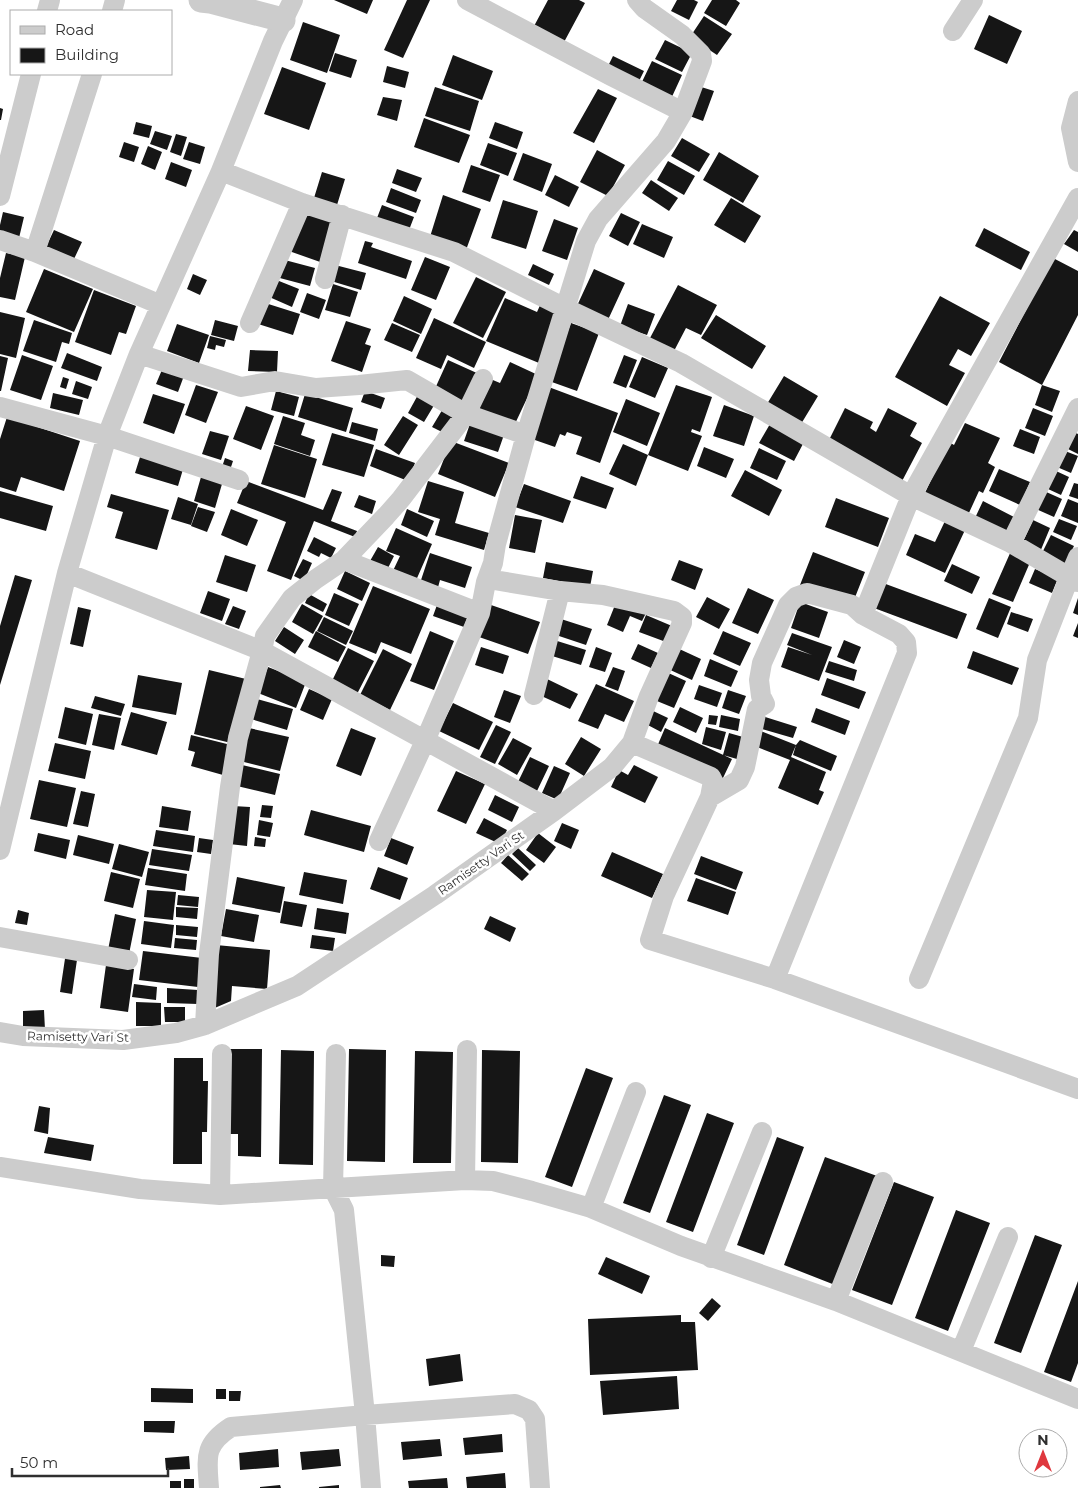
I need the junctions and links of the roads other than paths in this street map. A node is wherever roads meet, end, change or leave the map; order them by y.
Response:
1 (201, 0) edge
2 (467, 0) edge
3 (637, 0) edge
4 (972, 0) edge
5 (288, 10) edge
6 (954, 31) dead end
7 (31, 75) edge
8 (92, 75) edge
9 (1078, 101) edge
10 (683, 112) junction
11 (1078, 162) edge
12 (221, 171) junction
13 (0, 196) edge
14 (1078, 198) edge
15 (302, 202) junction
16 (342, 215) junction
17 (0, 240) edge
18 (35, 252) junction
19 (325, 279) dead end
20 (161, 305) junction
21 (565, 308) junction
22 (250, 323) dead end
23 (139, 354) junction
24 (483, 379) dead end
25 (0, 407) edge
26 (1078, 408) edge
27 (466, 414) junction
28 (526, 435) junction
29 (107, 436) junction
30 (238, 480) dead end
31 (911, 496) junction
32 (1010, 543) junction
33 (1078, 557) edge
34 (344, 560) junction
35 (67, 574) junction
36 (488, 579) junction
37 (1073, 580) edge
38 (560, 591) junction
39 (480, 613) junction
40 (863, 615) junction
41 (262, 651) junction
42 (534, 694) dead end
43 (425, 741) junction
44 (632, 743) junction
45 (710, 797) junction
46 (554, 811) junction
47 (379, 841) dead end
48 (0, 850) edge
49 (0, 937) edge
50 (128, 960) dead end
51 (775, 979) junction
52 (919, 979) dead end
53 (205, 1025) junction
54 (0, 1032) edge
55 (467, 1050) dead end
56 (222, 1054) dead end
57 (336, 1054) dead end
58 (1078, 1089) edge
59 (636, 1092) dead end
60 (762, 1132) dead end
61 (0, 1167) edge
62 (465, 1180) junction
63 (883, 1182) dead end
64 (333, 1188) junction
65 (220, 1195) junction
66 (591, 1208) junction
67 (1008, 1237) dead end
68 (711, 1258) junction
69 (836, 1301) junction
70 (960, 1351) junction
71 (1078, 1399) edge
72 (365, 1415) junction
73 (210, 1488) edge
74 (371, 1488) edge
75 (540, 1488) edge

1 - 5 street
2 - 10 street
3 - 10 street
4 - 6 street
5 - 12 street
7 - 13 street
8 - 18 street
9 - 11 street
10 - 21 street
12 - 15 street
12 - 20 street
14 - 31 street
15 - 16 street
15 - 22 street
16 - 19 street
16 - 21 street
17 - 18 street
18 - 20 street
20 - 23 street
21 - 28 street
21 - 31 street
23 - 27 street
23 - 29 street
24 - 27 street
25 - 29 street
26 - 32 street
27 - 28 street
27 - 34 street
28 - 36 street
29 - 30 street
29 - 35 street
31 - 32 street
31 - 40 street
32 - 37 street
33 - 37 street
34 - 39 street
34 - 41 street
35 - 41 street
35 - 48 street
36 - 38 street, Ramisetty Vari St
36 - 39 street
37 - 52 street
38 - 42 street
38 - 44 street, Ramisetty Vari St
39 - 43 street
40 - 45 street
40 - 51 street
41 - 43 street
41 - 53 street
43 - 46 street
43 - 47 street
44 - 45 street
44 - 46 street, Ramisetty Vari St
45 - 51 street
46 - 53 street, Ramisetty Vari St
49 - 50 street
51 - 58 street
53 - 54 street, Ramisetty Vari St
55 - 62 street
56 - 65 street
57 - 64 street
59 - 66 street
60 - 68 street
61 - 65 street
62 - 64 street
62 - 66 street
63 - 69 street
64 - 65 street
64 - 72 street
66 - 68 street
67 - 70 street
68 - 69 street
69 - 70 street
70 - 71 street
72 - 73 street
72 - 74 street
72 - 75 street

